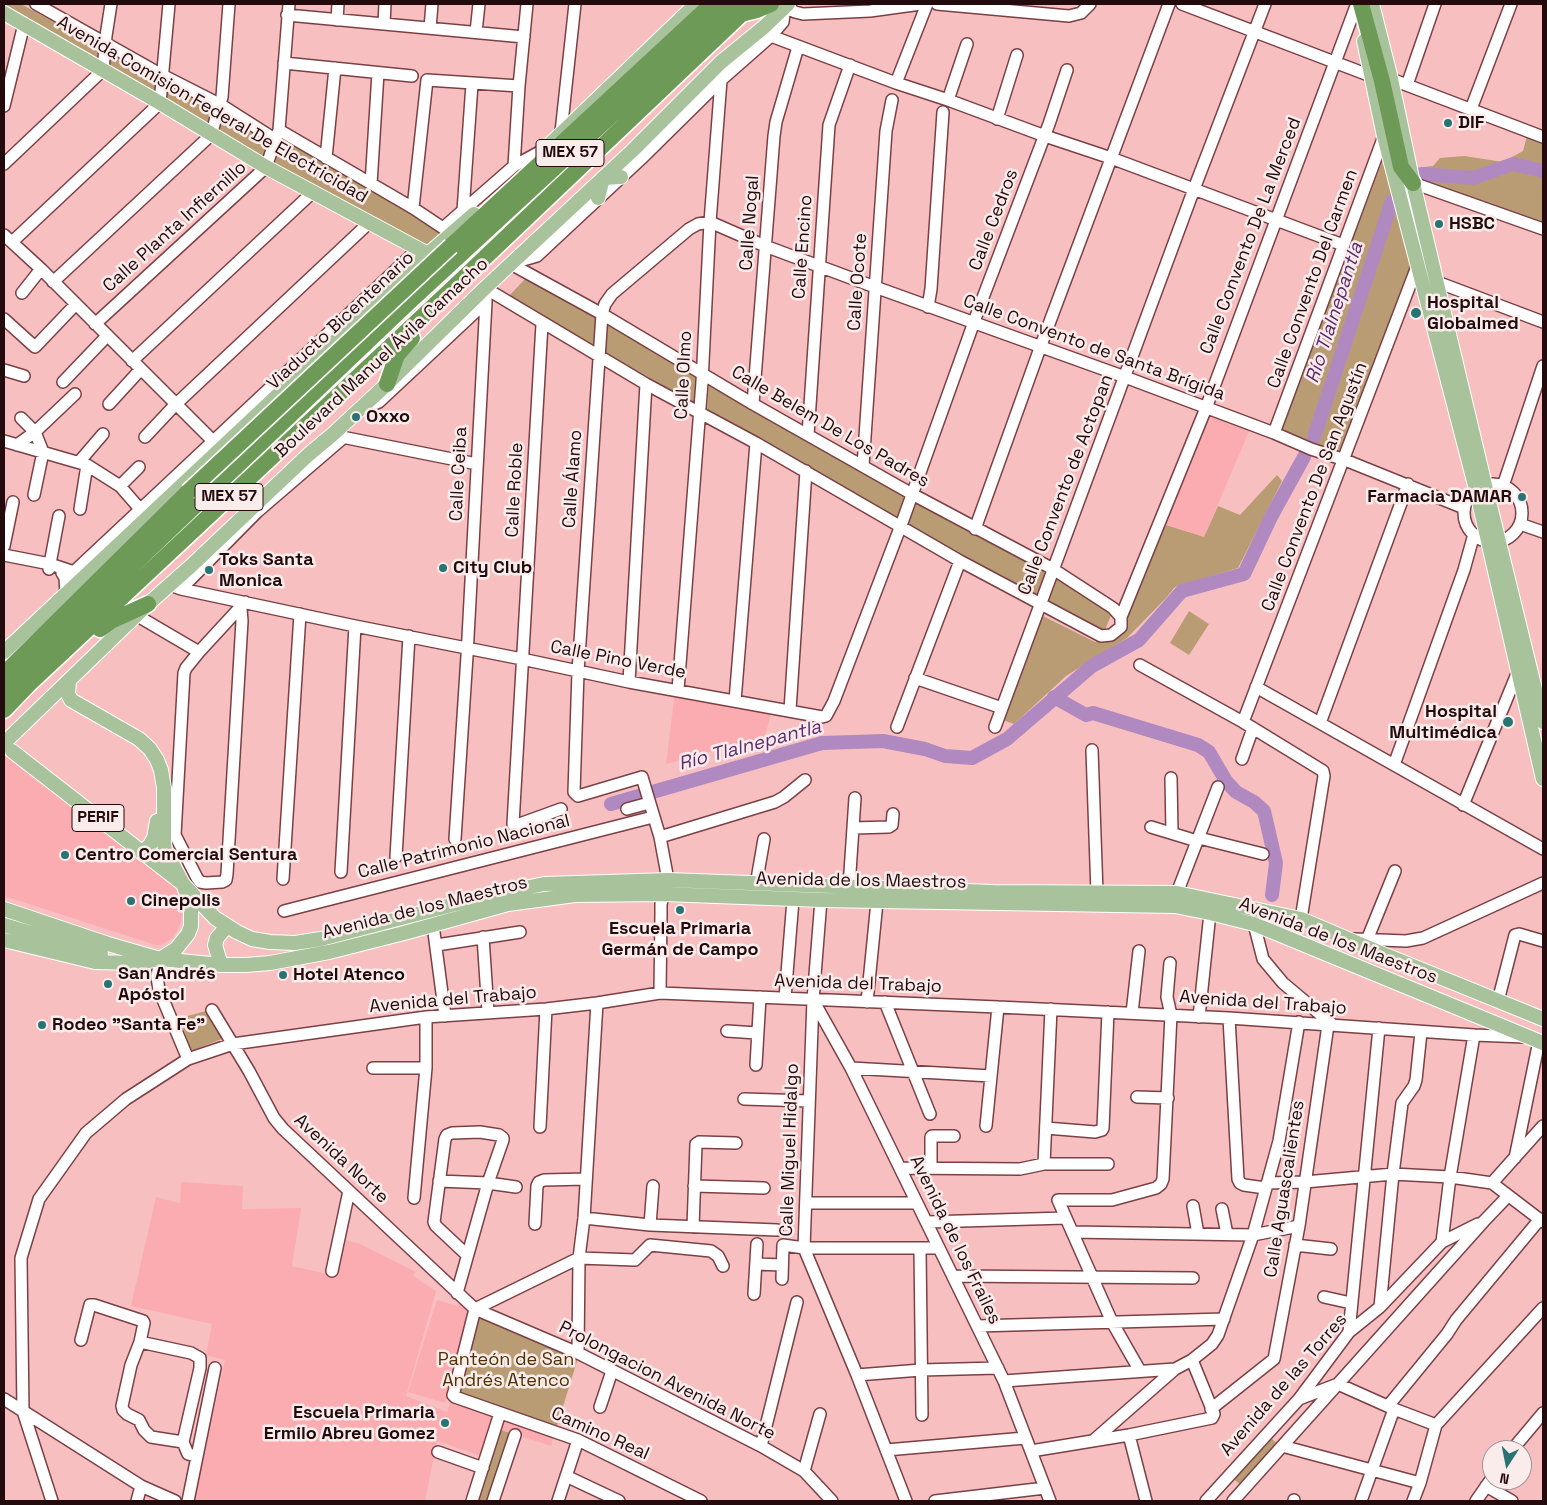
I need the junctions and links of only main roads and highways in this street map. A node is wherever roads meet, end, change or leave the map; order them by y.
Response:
1 (712, 4) edge
2 (1357, 4) edge
3 (1372, 4) edge
4 (694, 5) edge
5 (781, 5) edge
6 (741, 7) edge
7 (4, 13) edge
8 (1381, 79) junction
9 (621, 177) road end
10 (603, 178) junction
11 (1403, 178) junction
12 (598, 198) road end
13 (421, 256) junction
14 (456, 285) junction
15 (408, 303) junction
16 (387, 384) junction
17 (1480, 487) junction
18 (1493, 541) junction
19 (142, 609) junction
20 (5, 651) edge
21 (4, 674) edge
22 (69, 681) junction
23 (29, 684) junction
24 (4, 691) edge
25 (40, 708) junction
26 (4, 710) edge
27 (1543, 722) edge
28 (8, 747) edge
29 (1543, 779) edge
30 (142, 852) junction
31 (183, 884) junction
32 (666, 887) junction
33 (4, 910) edge
34 (1256, 910) junction
35 (4, 924) edge
36 (1254, 924) junction
37 (1286, 925) junction
38 (227, 926) junction
39 (4, 940) edge
40 (160, 959) junction
41 (135, 963) junction
42 (221, 965) junction
43 (1543, 1019) edge
44 (1543, 1027) edge
45 (1541, 1040) edge

1 - 21 highway, Viaducto Bicentenario, bridge
2 - 8 highway
3 - 8 main road
4 - 13 main road
5 - 6 highway
5 - 10 main road, Boulevard Manuel Ávila Camacho
6 - 14 highway, Boulevard Manuel Ávila Camacho / MEX 57
6 - 15 highway, Boulevard Manuel Ávila Camacho / MEX 57
7 - 13 main road, Avenida Comision Federal De Electricidad
8 - 11 highway
8 - 11 main road
9 - 10 main road
10 - 12 main road
10 - 16 main road, Boulevard Manuel Ávila Camacho
11 - 17 main road
11 - 17 main road
13 - 15 highway
13 - 20 main road
14 - 16 highway
14 - 23 highway, Boulevard Manuel Ávila Camacho / MEX 57
15 - 24 highway, Boulevard Manuel Ávila Camacho / MEX 57
16 - 19 main road, Boulevard Manuel Ávila Camacho
17 - 18 main road
18 - 27 main road
18 - 29 main road
19 - 22 main road, Boulevard Manuel Ávila Camacho
19 - 23 highway
22 - 25 main road, Boulevard Manuel Ávila Camacho
22 - 31 main road
23 - 26 highway, Boulevard Manuel Ávila Camacho / MEX 57
25 - 28 main road, Boulevard Manuel Ávila Camacho
25 - 30 main road
28 - 30 main road, Avenida de los Maestros / PERIF
30 - 31 main road, Avenida de los Maestros / PERIF
31 - 38 main road, Avenida de los Maestros
31 - 40 main road
32 - 34 main road, Avenida de los Maestros
32 - 36 main road, Avenida de los Maestros
32 - 38 main road, Avenida de los Maestros
32 - 42 main road, Avenida de los Maestros
33 - 40 main road, Avenida de los Maestros
34 - 37 main road, Avenida de los Maestros
34 - 43 main road, Avenida de los Maestros
35 - 41 main road
36 - 37 main road
36 - 45 main road, Avenida de los Maestros
37 - 44 main road, Avenida de los Maestros
37 - 45 main road
38 - 42 main road
39 - 41 main road, Avenida de los Maestros
40 - 41 main road, Avenida de los Maestros
40 - 42 main road, Avenida de los Maestros

